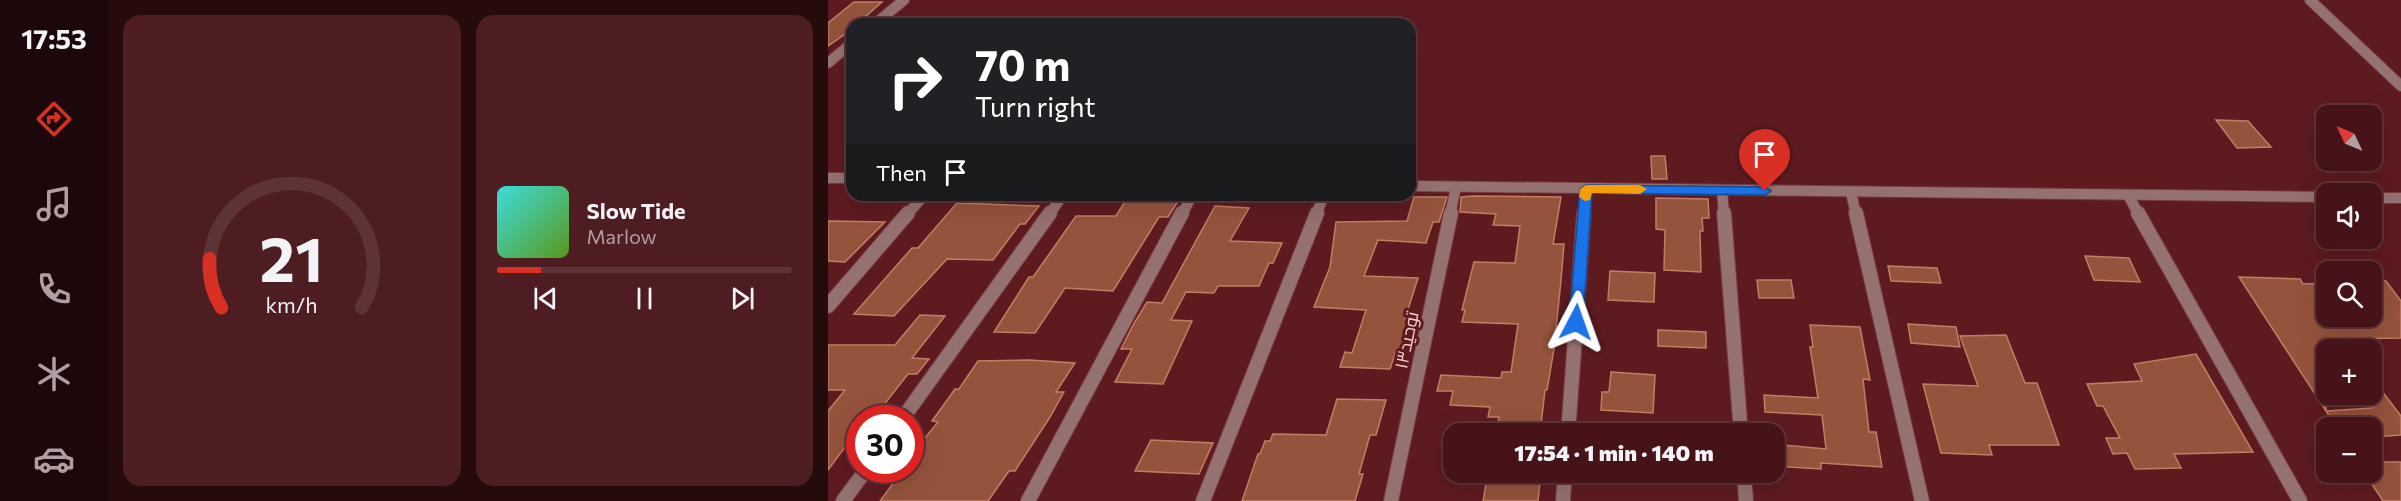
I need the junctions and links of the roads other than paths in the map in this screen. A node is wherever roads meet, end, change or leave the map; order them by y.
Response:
1 (904, 0) edge
2 (2310, 0) edge
3 (882, 18) edge
4 (846, 48) edge
5 (828, 63) edge
6 (2401, 86) edge
7 (828, 178) edge
8 (846, 178) edge
9 (1416, 186) edge
10 (1456, 187) junction
11 (1586, 189) junction
12 (1722, 190) junction
13 (1851, 192) junction
14 (2127, 195) junction
15 (2316, 197) edge
16 (2382, 198) edge
17 (2401, 198) edge
18 (919, 201) edge
19 (1059, 201) edge
20 (1189, 201) edge
21 (1322, 201) edge
22 (828, 306) edge
23 (912, 405) edge
24 (1569, 423) edge
25 (1740, 423) edge
26 (856, 483) edge
27 (1564, 483) edge
28 (1745, 483) edge
29 (843, 501) edge
30 (1028, 501) edge
31 (1203, 501) edge
32 (1391, 501) edge
33 (1563, 501) edge
34 (1746, 501) edge
35 (1922, 501) edge
36 (2300, 501) edge

1 - 3 street
2 - 6 street
4 - 5 street
7 - 8 street
9 - 10 street
10 - 11 street
10 - 32 street, توحید۱۳
11 - 12 street
11 - 24 street
12 - 13 street
12 - 25 street
13 - 14 street
13 - 35 street
14 - 15 street
14 - 36 street
16 - 17 street
18 - 22 street
19 - 23 street
20 - 30 street
21 - 31 street
26 - 29 street
27 - 33 street
28 - 34 street

